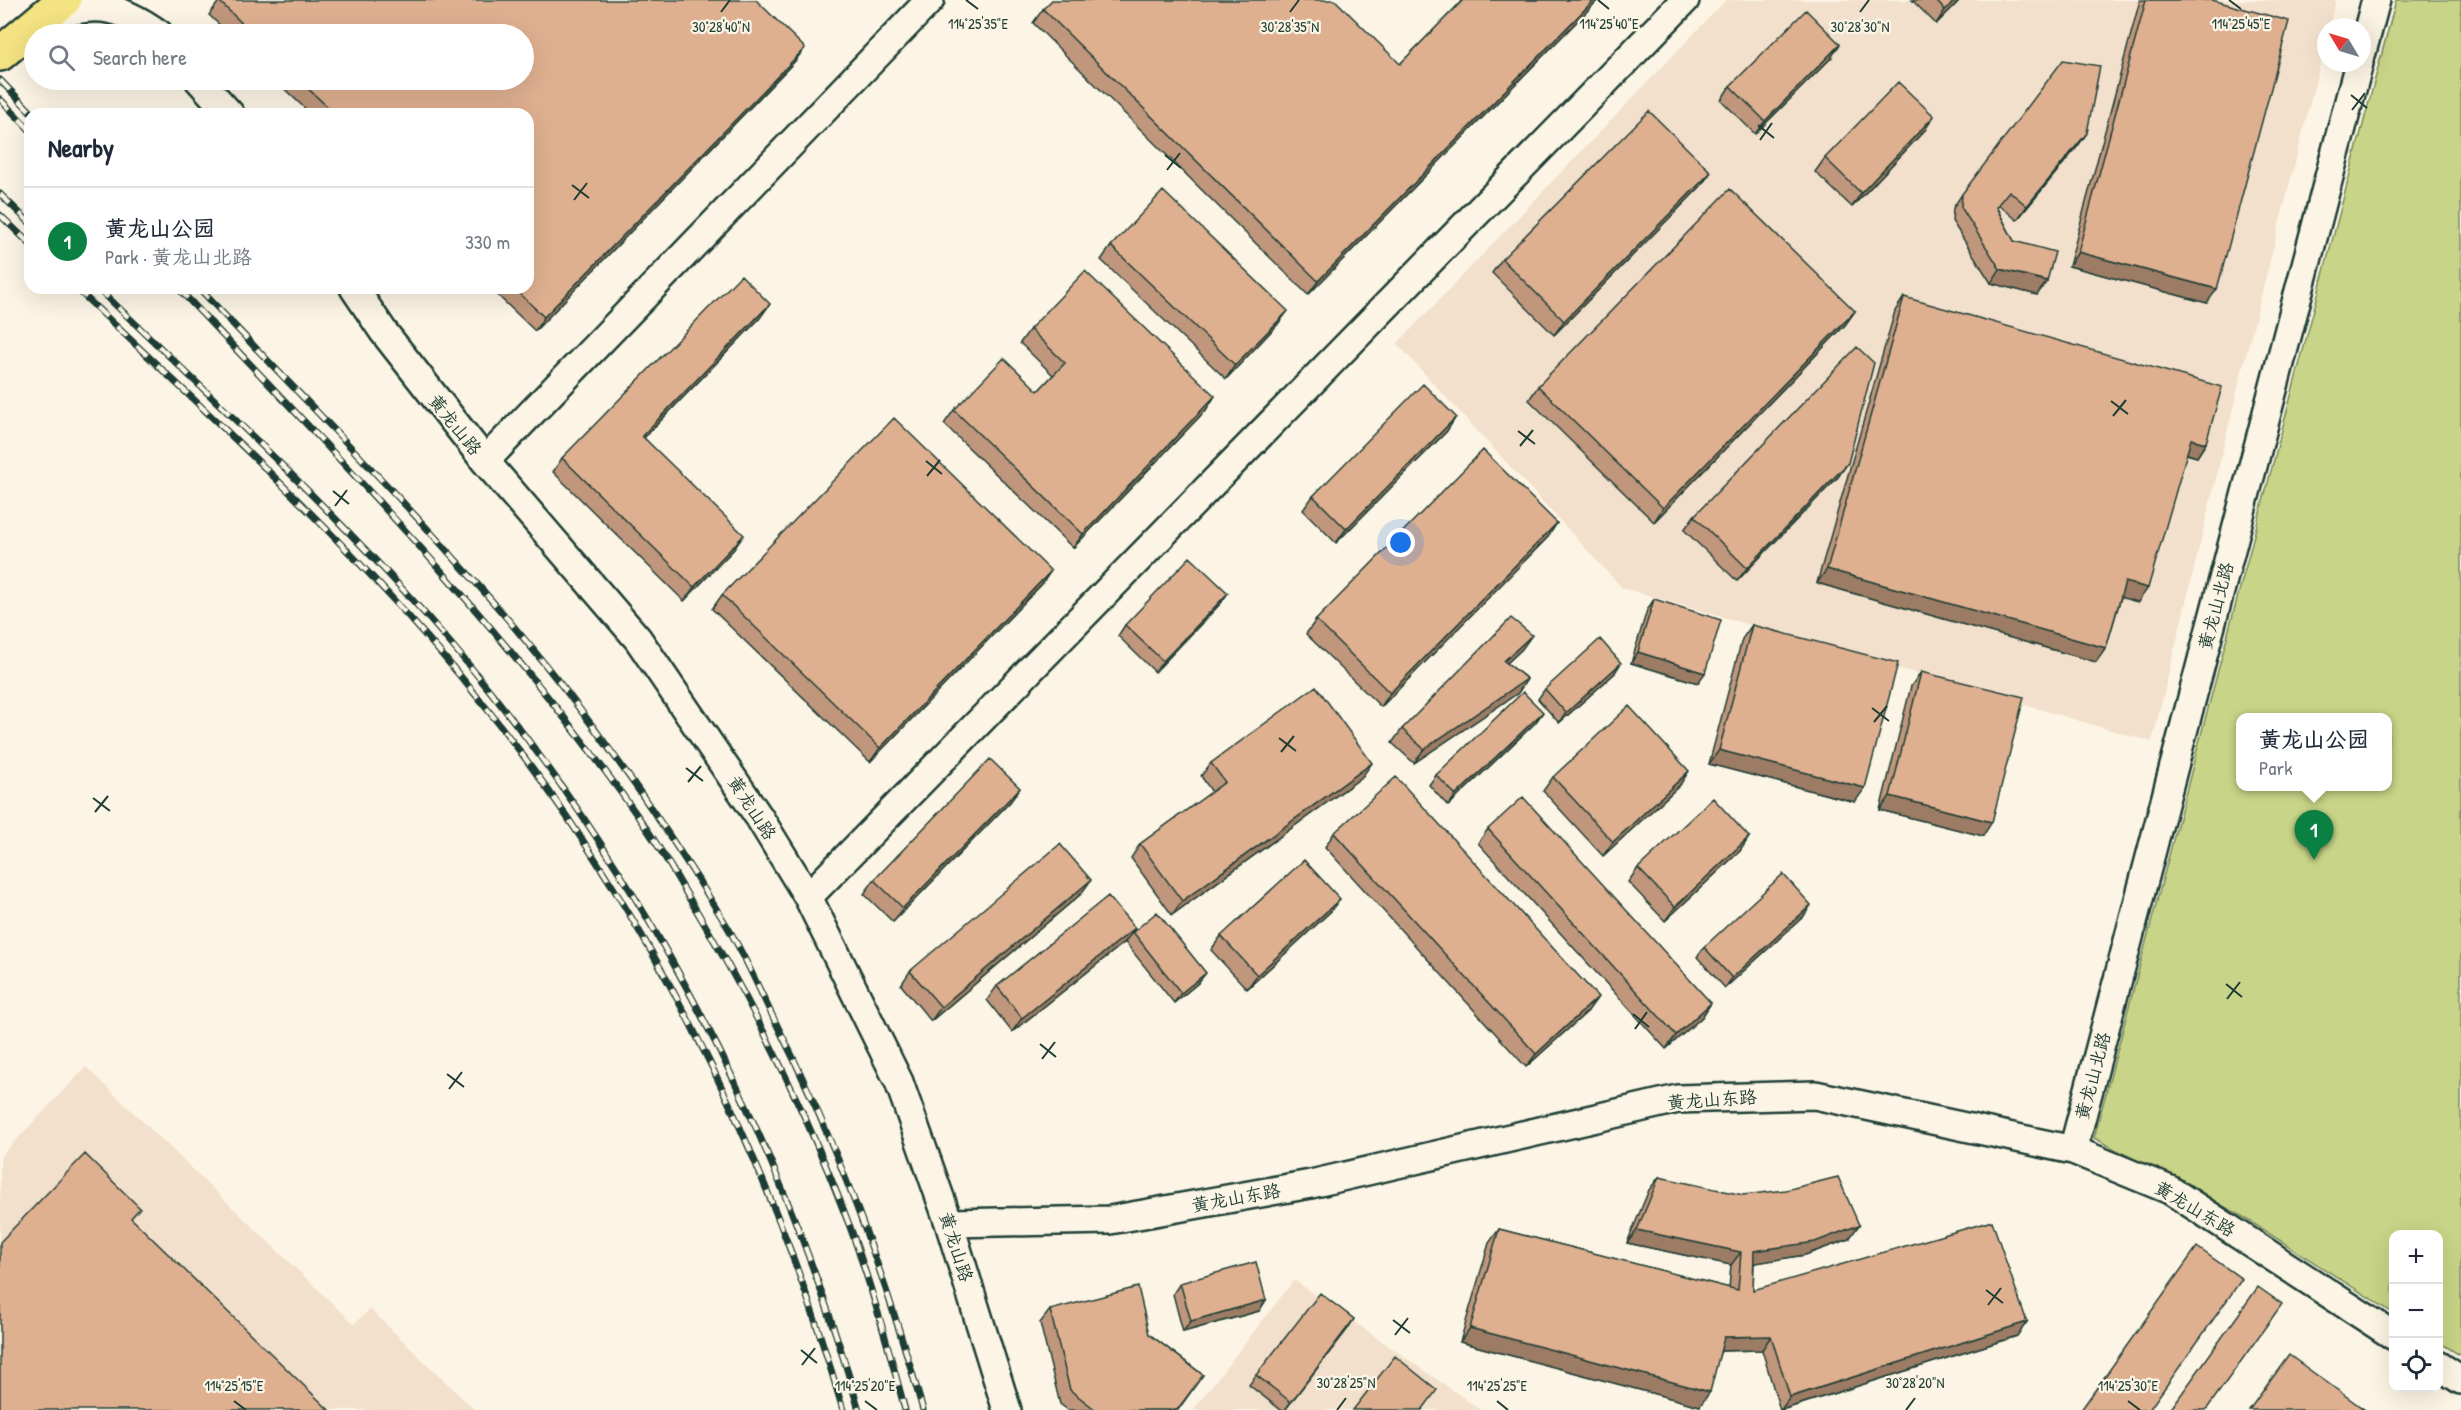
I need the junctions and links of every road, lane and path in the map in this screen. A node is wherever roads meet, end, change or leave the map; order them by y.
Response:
1 (64, 0) edge
2 (143, 0) edge
3 (930, 0) edge
4 (1685, 0) edge
5 (2376, 0) edge
6 (2371, 19) edge
7 (37, 21) junction
8 (34, 24) edge
9 (140, 24) edge
10 (154, 24) edge
11 (24, 33) edge
12 (0, 54) edge
13 (2357, 72) edge
14 (208, 90) edge
15 (225, 108) edge
16 (358, 294) edge
17 (485, 461) junction
18 (807, 897) junction
19 (2073, 1150) junction
20 (949, 1223) junction
21 (2389, 1333) edge
22 (2443, 1368) edge
23 (2461, 1380) edge
24 (1007, 1410) edge

1 - 7 main road
2 - 10 street
3 - 17 street
4 - 18 street
5 - 6 street
7 - 8 main road
7 - 9 street
11 - 12 main road
13 - 19 street, 黄龙山北路
14 - 15 street
16 - 17 street, 黄龙山路
17 - 18 street, 黄龙山路
18 - 20 street, 黄龙山路
19 - 20 street, 黄龙山东路
19 - 21 street, 黄龙山东路
20 - 24 street, 黄龙山路
22 - 23 street

